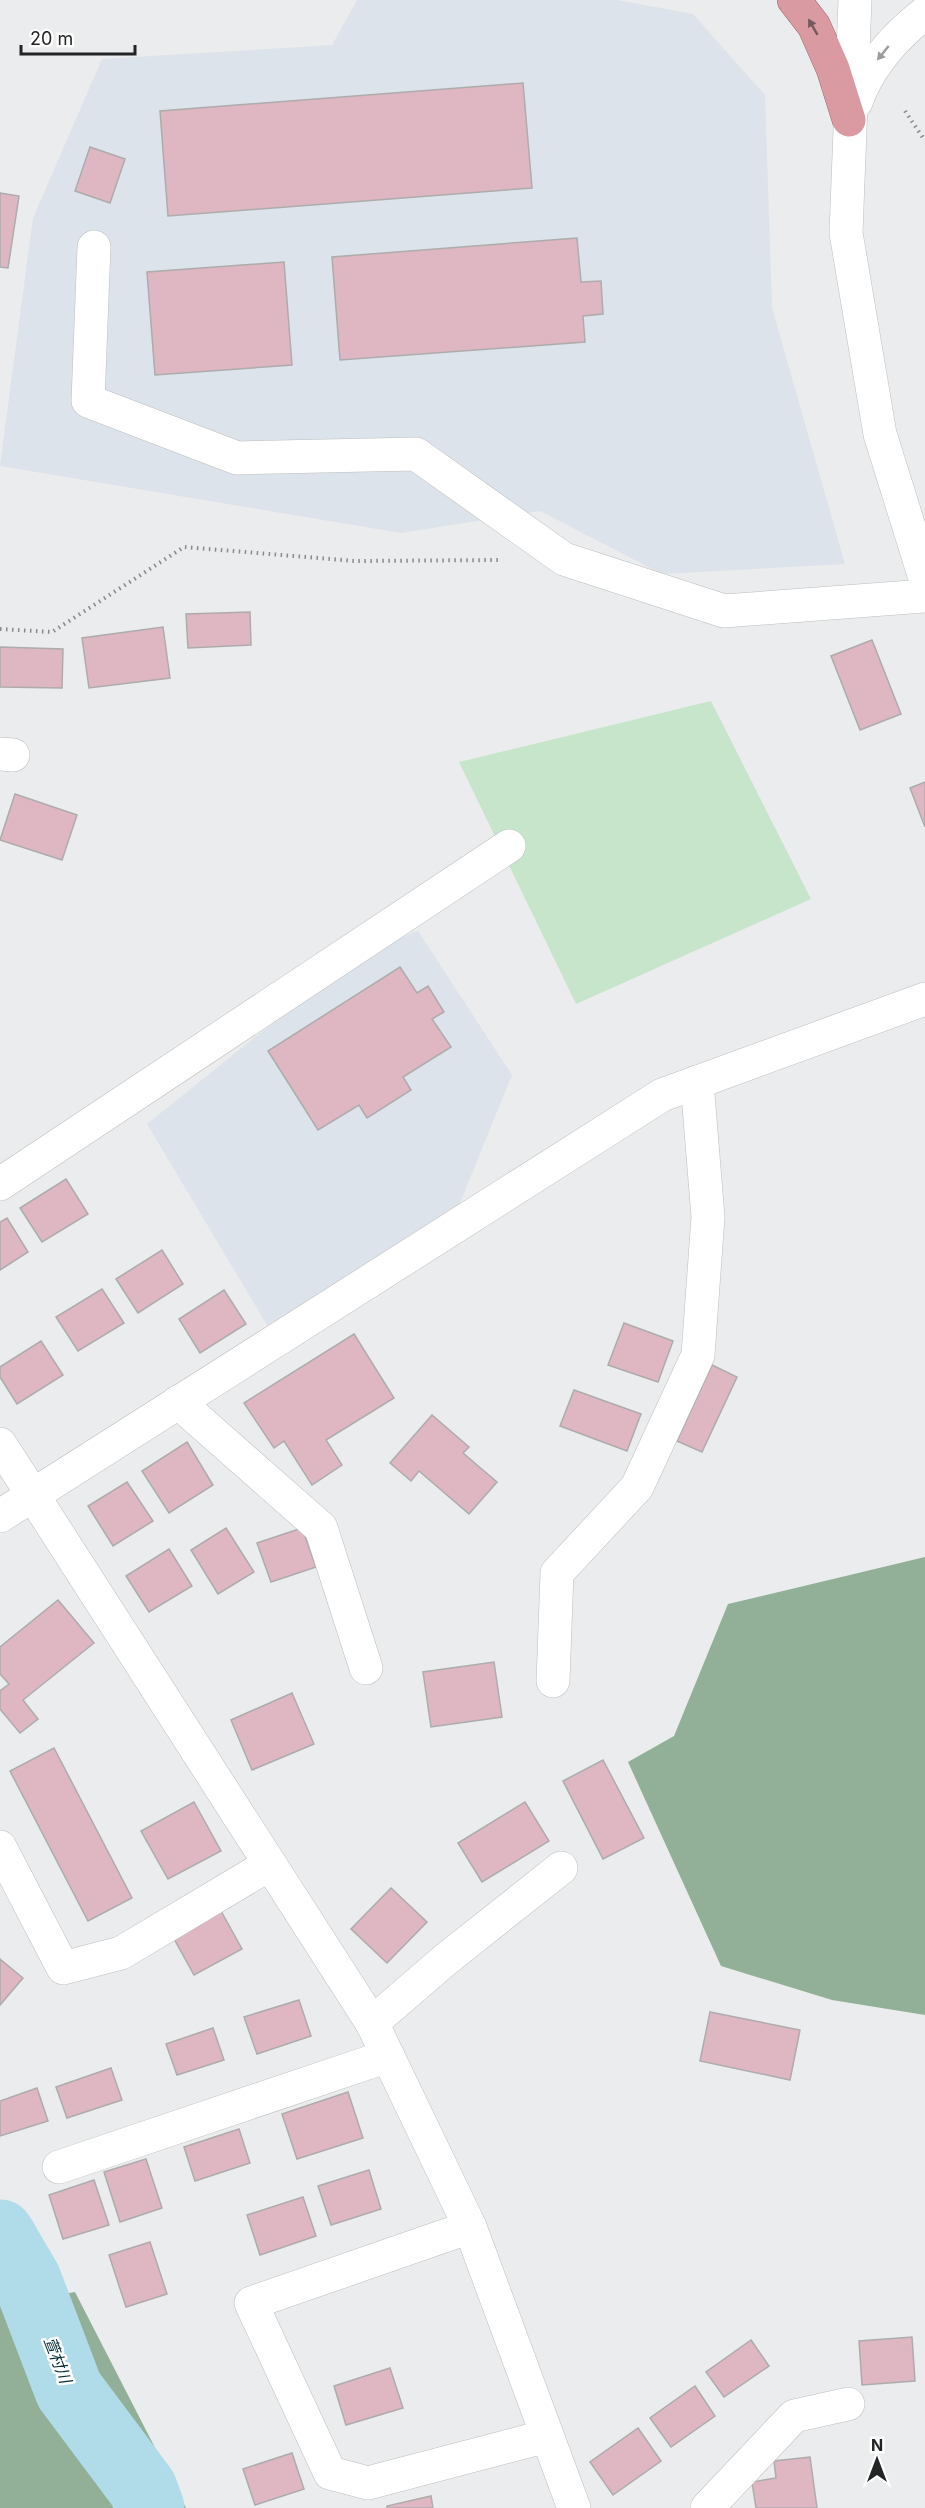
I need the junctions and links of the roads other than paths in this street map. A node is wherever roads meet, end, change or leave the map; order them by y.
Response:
1 (794, 0) edge
2 (855, 0) edge
3 (925, 13) edge
4 (849, 120) junction
5 (94, 247) dead end
6 (925, 578) edge
7 (925, 596) edge
8 (509, 846) dead end
9 (925, 999) edge
10 (697, 1082) junction
11 (0, 1184) edge
12 (178, 1402) junction
13 (0, 1444) edge
14 (32, 1495) junction
15 (0, 1516) edge
16 (366, 1668) dead end
17 (553, 1681) dead end
18 (0, 1847) edge
19 (270, 1864) junction
20 (561, 1868) dead end
21 (372, 2023) junction
22 (388, 2056) junction
23 (59, 2167) dead end
24 (470, 2228) junction
25 (848, 2404) dead end
26 (547, 2436) junction
27 (574, 2508) edge
28 (706, 2508) edge

4 -> 1 highway
2 - 4 street
3 -> 4 street
4 - 6 street
5 - 7 street
8 - 11 street
9 - 10 street
10 - 12 street
10 - 17 street
12 - 14 street
12 - 16 street
13 - 14 street
14 - 15 street
14 - 19 street
18 - 19 street
19 - 21 street
20 - 21 street
21 - 22 street
22 - 23 street
22 - 24 street
24 - 26 street
24 - 26 street
25 - 28 street
26 - 27 street

